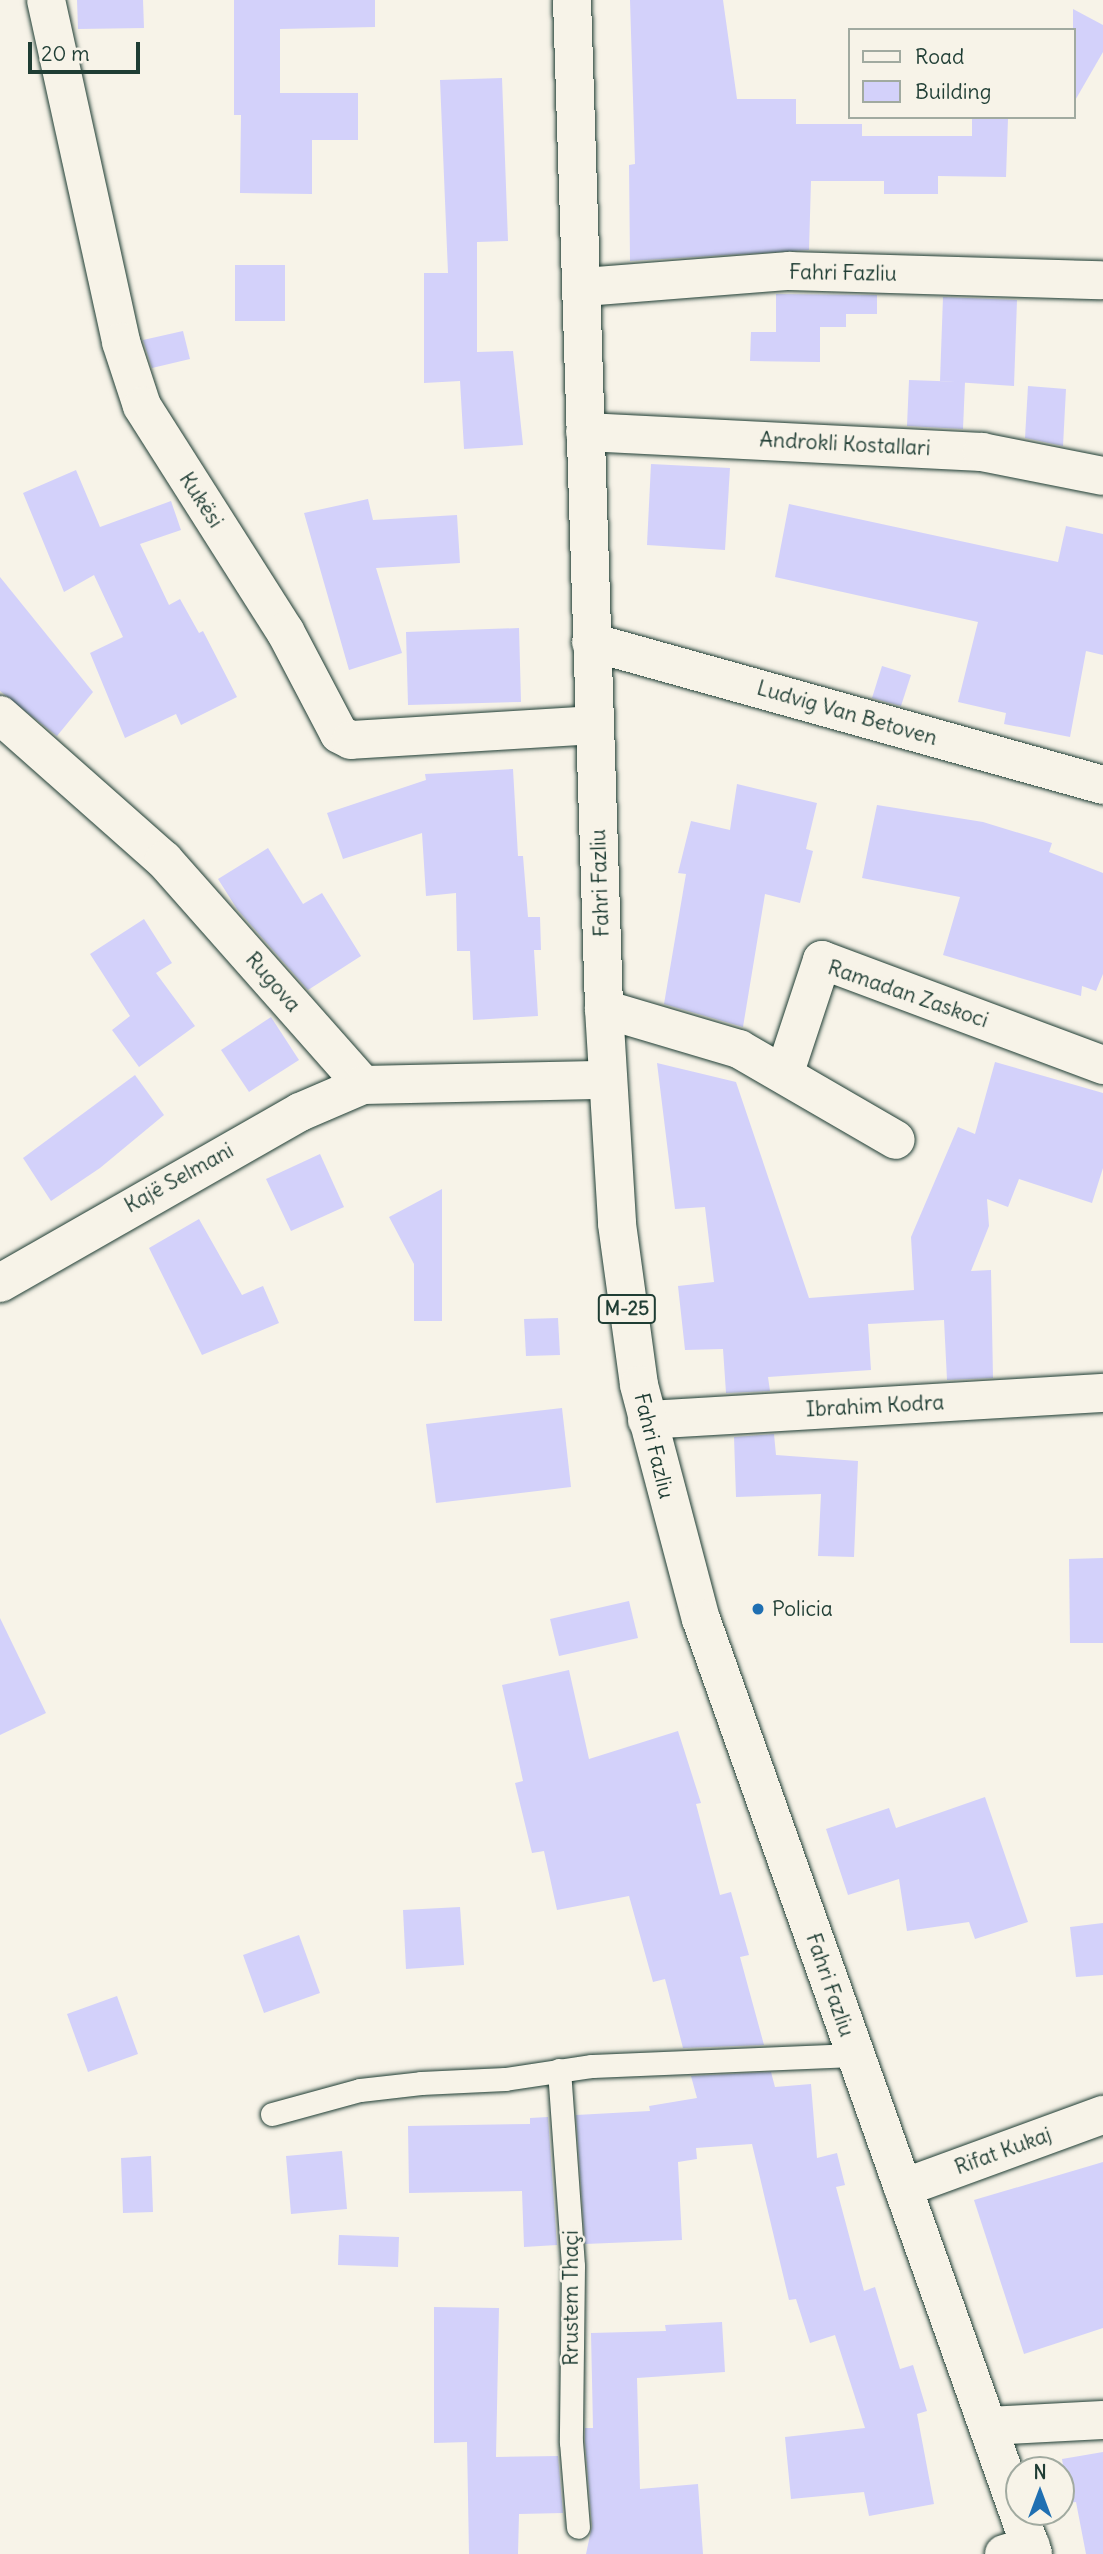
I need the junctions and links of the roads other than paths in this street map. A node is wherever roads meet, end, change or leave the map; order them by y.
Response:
1 (46, 0) edge
2 (572, 0) edge
3 (1101, 280) edge
4 (584, 287) junction
5 (585, 432) junction
6 (1103, 476) edge
7 (591, 642) junction
8 (0, 715) edge
9 (593, 725) junction
10 (1103, 785) edge
11 (604, 1009) junction
12 (1103, 1065) edge
13 (785, 1072) junction
14 (608, 1080) junction
15 (363, 1085) junction
16 (896, 1140) dead end
17 (0, 1283) edge
18 (1103, 1393) edge
19 (648, 1420) junction
20 (854, 2055) junction
21 (559, 2070) junction
22 (272, 2115) dead end
23 (1103, 2115) edge
24 (903, 2188) junction
25 (1103, 2420) edge
26 (988, 2426) junction
27 (578, 2527) dead end
28 (1023, 2551) edge

1 - 9 street, Kukësi
2 - 4 street, Fahri Fazliu / M-25
3 - 4 street, Fahri Fazliu
4 - 5 street, Fahri Fazliu / M-25
5 - 6 street, Androkli Kostallari
5 - 7 street, Fahri Fazliu / M-25
7 - 9 street, Fahri Fazliu / M-25
7 - 10 street, Ludvig Van Betoven
8 - 15 street, Rugova
9 - 11 street, Fahri Fazliu / M-25
11 - 13 street
11 - 14 street, Fahri Fazliu / M-25
12 - 13 street, Ramadan Zaskoci
13 - 16 street
14 - 15 street
14 - 19 street, Fahri Fazliu / M-25
15 - 17 street, Kajë Selmani
18 - 19 street, Ibrahim Kodra
19 - 20 street, Fahri Fazliu / M-25
20 - 21 lane
20 - 24 street, Fahri Fazliu / M-25
21 - 22 lane
21 - 27 lane, Rrustem Thaçi
23 - 24 street, Rifat Kukaj
24 - 26 street, Fahri Fazliu / M-25
25 - 26 street
26 - 28 street, Fahri Fazliu / M-25

